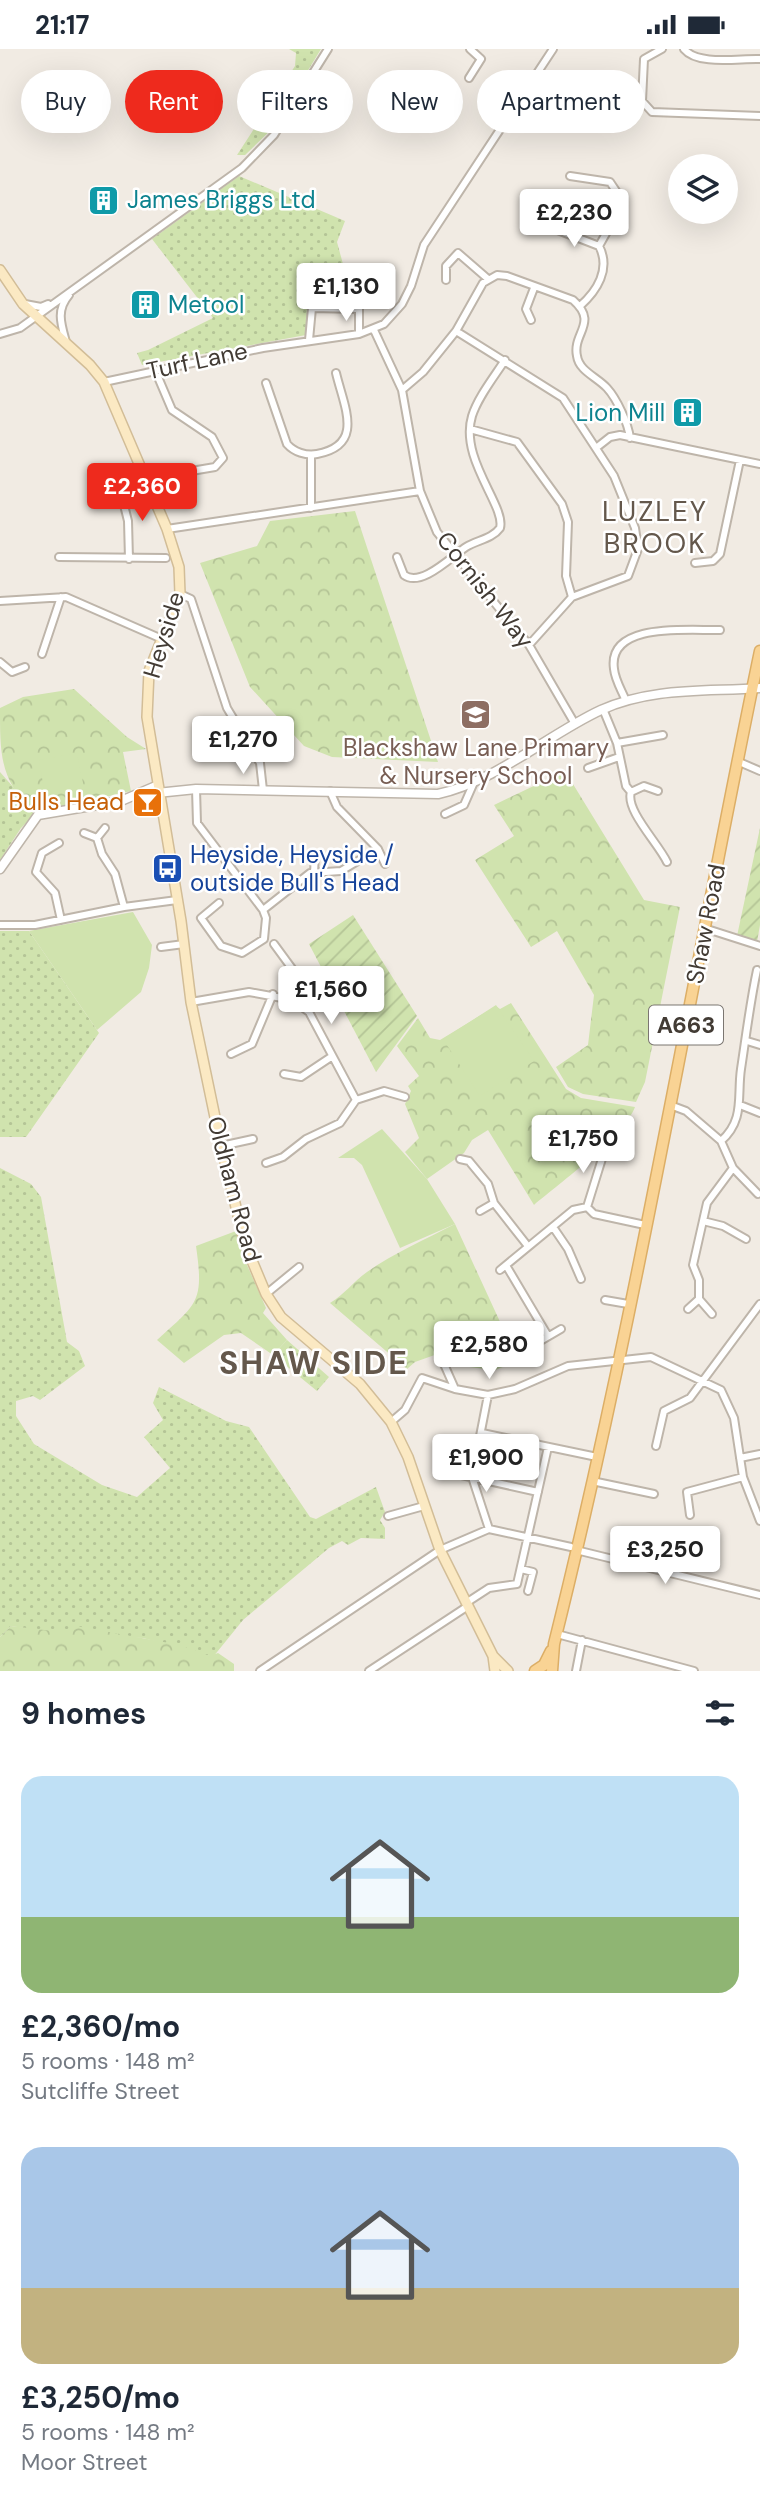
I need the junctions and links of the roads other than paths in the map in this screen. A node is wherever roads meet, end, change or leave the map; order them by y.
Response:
1 (328, 49) edge
2 (470, 49) edge
3 (553, 49) edge
4 (662, 49) edge
5 (684, 49) edge
6 (737, 49) edge
7 (737, 58) junction
8 (760, 59) edge
9 (643, 70) edge
10 (469, 78) dead end
11 (645, 104) edge
12 (760, 116) edge
13 (570, 176) dead end
14 (555, 229) dead end
15 (599, 246) junction
16 (0, 270) edge
17 (488, 279) junction
18 (446, 281) dead end
19 (78, 286) junction
20 (534, 288) junction
21 (59, 299) junction
22 (23, 304) junction
23 (580, 306) junction
24 (38, 315) junction
25 (531, 320) dead end
26 (374, 330) junction
27 (456, 331) junction
28 (0, 334) edge
29 (359, 334) junction
30 (309, 340) junction
31 (66, 342) junction
32 (505, 360) junction
33 (155, 370) junction
34 (336, 373) dead end
35 (104, 382) junction
36 (266, 383) dead end
37 (402, 390) junction
38 (470, 429) junction
39 (630, 438) junction
40 (596, 447) junction
41 (311, 455) junction
42 (740, 460) junction
43 (760, 464) edge
44 (156, 477) dead end
45 (148, 486) junction
46 (420, 491) junction
47 (312, 508) junction
48 (167, 529) junction
49 (456, 555) junction
50 (59, 557) dead end
51 (166, 558) dead end
52 (397, 558) dead end
53 (129, 559) junction
54 (695, 563) dead end
55 (180, 594) junction
56 (61, 597) junction
57 (572, 597) junction
58 (0, 601) edge
59 (720, 630) dead end
60 (162, 639) junction
61 (529, 645) junction
62 (760, 651) edge
63 (42, 654) dead end
64 (0, 662) edge
65 (24, 667) dead end
66 (756, 689) edge
67 (760, 698) edge
68 (626, 701) junction
69 (603, 709) junction
70 (747, 710) junction
71 (575, 724) junction
72 (663, 735) dead end
73 (617, 743) junction
74 (619, 757) junction
75 (737, 761) junction
76 (588, 768) dead end
77 (760, 771) edge
78 (475, 780) junction
79 (196, 789) junction
80 (157, 790) junction
81 (263, 790) junction
82 (330, 791) junction
83 (658, 791) dead end
84 (631, 792) junction
85 (445, 814) dead end
86 (105, 828) dead end
87 (83, 833) dead end
88 (97, 838) junction
89 (59, 842) dead end
90 (378, 849) junction
91 (315, 854) dead end
92 (667, 862) dead end
93 (385, 865) dead end
94 (0, 869) edge
95 (312, 873) junction
96 (177, 900) junction
97 (219, 903) dead end
98 (124, 907) junction
99 (263, 910) junction
100 (61, 920) junction
101 (0, 925) edge
102 (707, 929) junction
103 (184, 944) junction
104 (274, 944) dead end
105 (760, 946) edge
106 (161, 947) dead end
107 (757, 970) dead end
108 (757, 982) edge
109 (273, 994) junction
110 (293, 1000) junction
111 (191, 1002) junction
112 (747, 1041) junction
113 (760, 1045) edge
114 (231, 1053) dead end
115 (331, 1057) junction
116 (284, 1074) dead end
117 (405, 1097) dead end
118 (356, 1100) junction
119 (670, 1105) junction
120 (740, 1105) junction
121 (760, 1113) edge
122 (253, 1139) dead end
123 (721, 1140) junction
124 (221, 1146) junction
125 (605, 1149) dead end
126 (460, 1159) dead end
127 (266, 1163) dead end
128 (733, 1168) junction
129 (758, 1194) edge
130 (494, 1203) junction
131 (587, 1207) junction
132 (480, 1211) dead end
133 (703, 1221) junction
134 (645, 1225) junction
135 (553, 1227) junction
136 (746, 1239) dead end
137 (527, 1245) junction
138 (299, 1267) dead end
139 (581, 1279) dead end
140 (266, 1294) junction
141 (699, 1299) junction
142 (605, 1300) dead end
143 (628, 1304) junction
144 (760, 1304) edge
145 (688, 1309) dead end
146 (712, 1314) dead end
147 (561, 1329) dead end
148 (548, 1336) junction
149 (537, 1343) dead end
150 (440, 1355) dead end
151 (617, 1360) junction
152 (705, 1381) junction
153 (455, 1389) junction
154 (488, 1395) junction
155 (391, 1422) junction
156 (482, 1433) junction
157 (656, 1446) dead end
158 (548, 1447) junction
159 (760, 1454) edge
160 (597, 1457) junction
161 (740, 1458) junction
162 (439, 1470) dead end
163 (743, 1477) junction
164 (472, 1478) junction
165 (592, 1481) junction
166 (538, 1492) junction
167 (654, 1494) dead end
168 (424, 1506) junction
169 (690, 1515) dead end
170 (388, 1516) dead end
171 (760, 1521) edge
172 (489, 1529) junction
173 (528, 1537) junction
174 (573, 1548) junction
175 (440, 1550) junction
176 (521, 1569) junction
177 (528, 1591) dead end
178 (760, 1595) edge
179 (467, 1604) junction
180 (556, 1639) junction
181 (582, 1640) junction
182 (493, 1656) junction
183 (260, 1671) edge
184 (369, 1671) edge
185 (495, 1671) edge
186 (508, 1671) edge
187 (535, 1671) edge
188 (552, 1671) edge
189 (576, 1671) edge
190 (694, 1671) edge

1 - 19 street
2 - 10 street
3 - 26 street, Turf Lane
4 - 9 street
5 - 7 street
6 - 7 street
7 - 8 street
11 - 12 street
13 - 15 street
14 - 15 street
15 - 23 street
16 - 22 main road
17 - 18 street
17 - 20 street
17 - 27 street
19 - 21 street
19 - 31 street
20 - 23 street
20 - 25 street
21 - 22 street
21 - 24 street
22 - 24 main road
23 - 39 street
24 - 28 street
24 - 31 main road
26 - 29 street, Turf Lane
26 - 37 street, Cornish Way
27 - 32 street
27 - 37 street
29 - 30 street, Turf Lane
29 - 30 street
30 - 33 street, Turf Lane
31 - 35 main road
32 - 38 street
32 - 40 street
33 - 35 street, Turf Lane
33 - 44 street
34 - 41 street
35 - 45 main road, Heyside
36 - 41 street
37 - 46 street, Cornish Way
38 - 49 street
38 - 57 street
39 - 40 street
39 - 42 street
40 - 57 street
41 - 47 street
42 - 43 street
42 - 54 street
45 - 48 main road, Heyside
45 - 53 street
46 - 47 street
46 - 49 street, Cornish Way
47 - 48 street
48 - 55 main road, Heyside
49 - 52 street
49 - 61 street, Cornish Way
50 - 53 street
51 - 53 street
55 - 60 main road, Heyside
55 - 81 street
56 - 58 street
56 - 60 street
56 - 63 street
57 - 61 street
59 - 68 street
60 - 80 main road, Heyside
61 - 71 street, Cornish Way
62 - 66 main road, Shaw Road / A663
64 - 65 street
66 - 68 street
66 - 70 main road, Shaw Road / A663
67 - 70 main road
68 - 69 street
69 - 71 street
69 - 73 street
70 - 75 main road, Shaw Road / A663
71 - 78 street
72 - 73 street
73 - 74 street
74 - 76 street
74 - 84 street
75 - 77 street
75 - 102 main road, Shaw Road / A663
78 - 82 street
78 - 85 street
79 - 80 street
79 - 81 street
79 - 99 street
80 - 94 street
80 - 96 main road, Heyside
81 - 82 street
82 - 90 street
83 - 84 street
84 - 92 street
86 - 88 street
87 - 88 street
88 - 98 street
89 - 100 street
90 - 93 street
90 - 95 street
91 - 95 street
95 - 99 street
96 - 98 street
96 - 103 main road, Oldham Road
97 - 99 street
98 - 100 street
100 - 101 street
102 - 105 street
102 - 119 main road, Shaw Road / A663
103 - 106 street
103 - 111 main road, Oldham Road
104 - 110 street
107 - 108 street
108 - 112 street
109 - 110 street
109 - 111 street
109 - 114 street
110 - 115 street
111 - 124 main road, Oldham Road
112 - 113 street
112 - 120 street
115 - 116 street
115 - 118 street
117 - 118 street
118 - 127 street
119 - 123 street
119 - 134 main road, Shaw Road / A663
120 - 121 street
120 - 123 street
122 - 124 street
123 - 128 street
124 - 140 main road, Oldham Road
125 - 131 street
126 - 130 street
128 - 129 street
128 - 133 street
130 - 132 street
130 - 137 street
131 - 134 street
131 - 135 street
133 - 136 street
133 - 141 street
134 - 143 main road, Shaw Road / A663
135 - 137 street
135 - 139 street
137 - 148 street
138 - 140 street
140 - 155 main road, Oldham Road
141 - 145 street
141 - 146 street
142 - 143 street
143 - 151 main road, Shaw Road / A663
144 - 152 street
147 - 148 street
148 - 149 street
150 - 153 street
151 - 152 street
151 - 154 street
151 - 160 main road, A663
152 - 157 street
152 - 161 street
153 - 154 street
153 - 155 street
154 - 156 street
155 - 168 main road, Oldham Road
156 - 158 street
156 - 164 street
158 - 160 street
158 - 166 street
159 - 161 street
160 - 165 main road, A663
161 - 163 street
162 - 164 street
163 - 169 street
163 - 171 street
164 - 166 street
164 - 172 street
165 - 167 street
165 - 174 main road, A663
166 - 173 street
168 - 170 street
168 - 175 main road, Oldham Road
172 - 173 street
172 - 175 street
173 - 174 street
173 - 176 street
174 - 178 street
174 - 180 main road, A663
175 - 179 main road, Oldham Road
175 - 183 street
176 - 177 street
176 - 179 street
179 - 182 main road, Oldham Road
179 - 184 street
180 - 181 street
180 - 187 main road, A663
180 - 188 main road, A663
181 - 189 street
181 - 190 street
182 - 185 main road, Oldham Road
182 - 186 main road, Oldham Road

